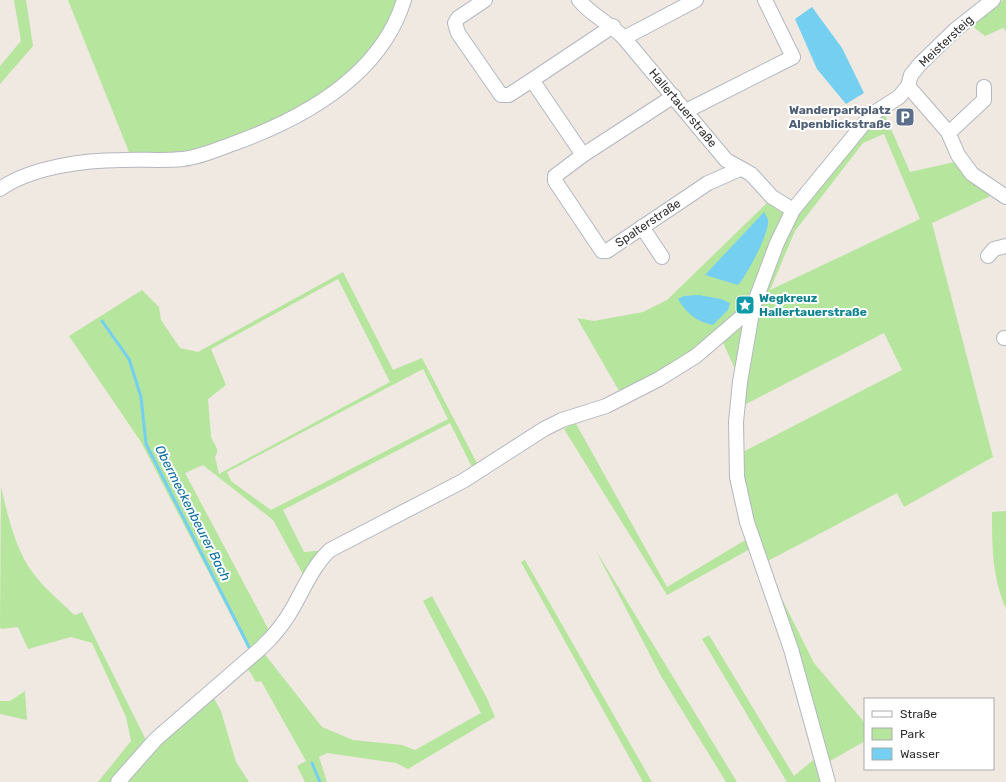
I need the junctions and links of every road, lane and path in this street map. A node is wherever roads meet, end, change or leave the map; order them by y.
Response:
1 (404, 0) edge
2 (485, 0) edge
3 (579, 0) edge
4 (696, 0) edge
5 (765, 0) edge
6 (993, 0) edge
7 (613, 26) junction
8 (624, 38) junction
9 (532, 80) junction
10 (908, 86) junction
11 (984, 87) dead end
12 (674, 96) junction
13 (686, 111) junction
14 (948, 132) junction
15 (583, 155) junction
16 (740, 169) junction
17 (0, 189) edge
18 (1006, 197) edge
19 (793, 210) junction
20 (642, 227) junction
21 (1006, 246) edge
22 (988, 256) dead end
23 (662, 257) dead end
24 (753, 307) junction
25 (118, 782) edge
26 (828, 782) edge

1 - 17 street
2 - 9 street
3 - 7 street, Hallertauerstraße
4 - 8 street
5 - 13 street
6 - 10 street, Meistersteig
7 - 8 street, Hallertauerstraße
7 - 9 street
8 - 12 street, Hallertauerstraße
9 - 15 street
10 - 14 street
10 - 19 street, Meistersteig
11 - 14 street
12 - 13 street, Hallertauerstraße
12 - 15 street, Spalterstraße
13 - 16 street, Hallertauerstraße
14 - 18 street
15 - 20 street, Spalterstraße
16 - 19 street, Hallertauerstraße
16 - 20 street, Spalterstraße
19 - 24 street, Meistersteig
20 - 23 street
21 - 22 street
24 - 25 street
24 - 26 street, Meistersteig

